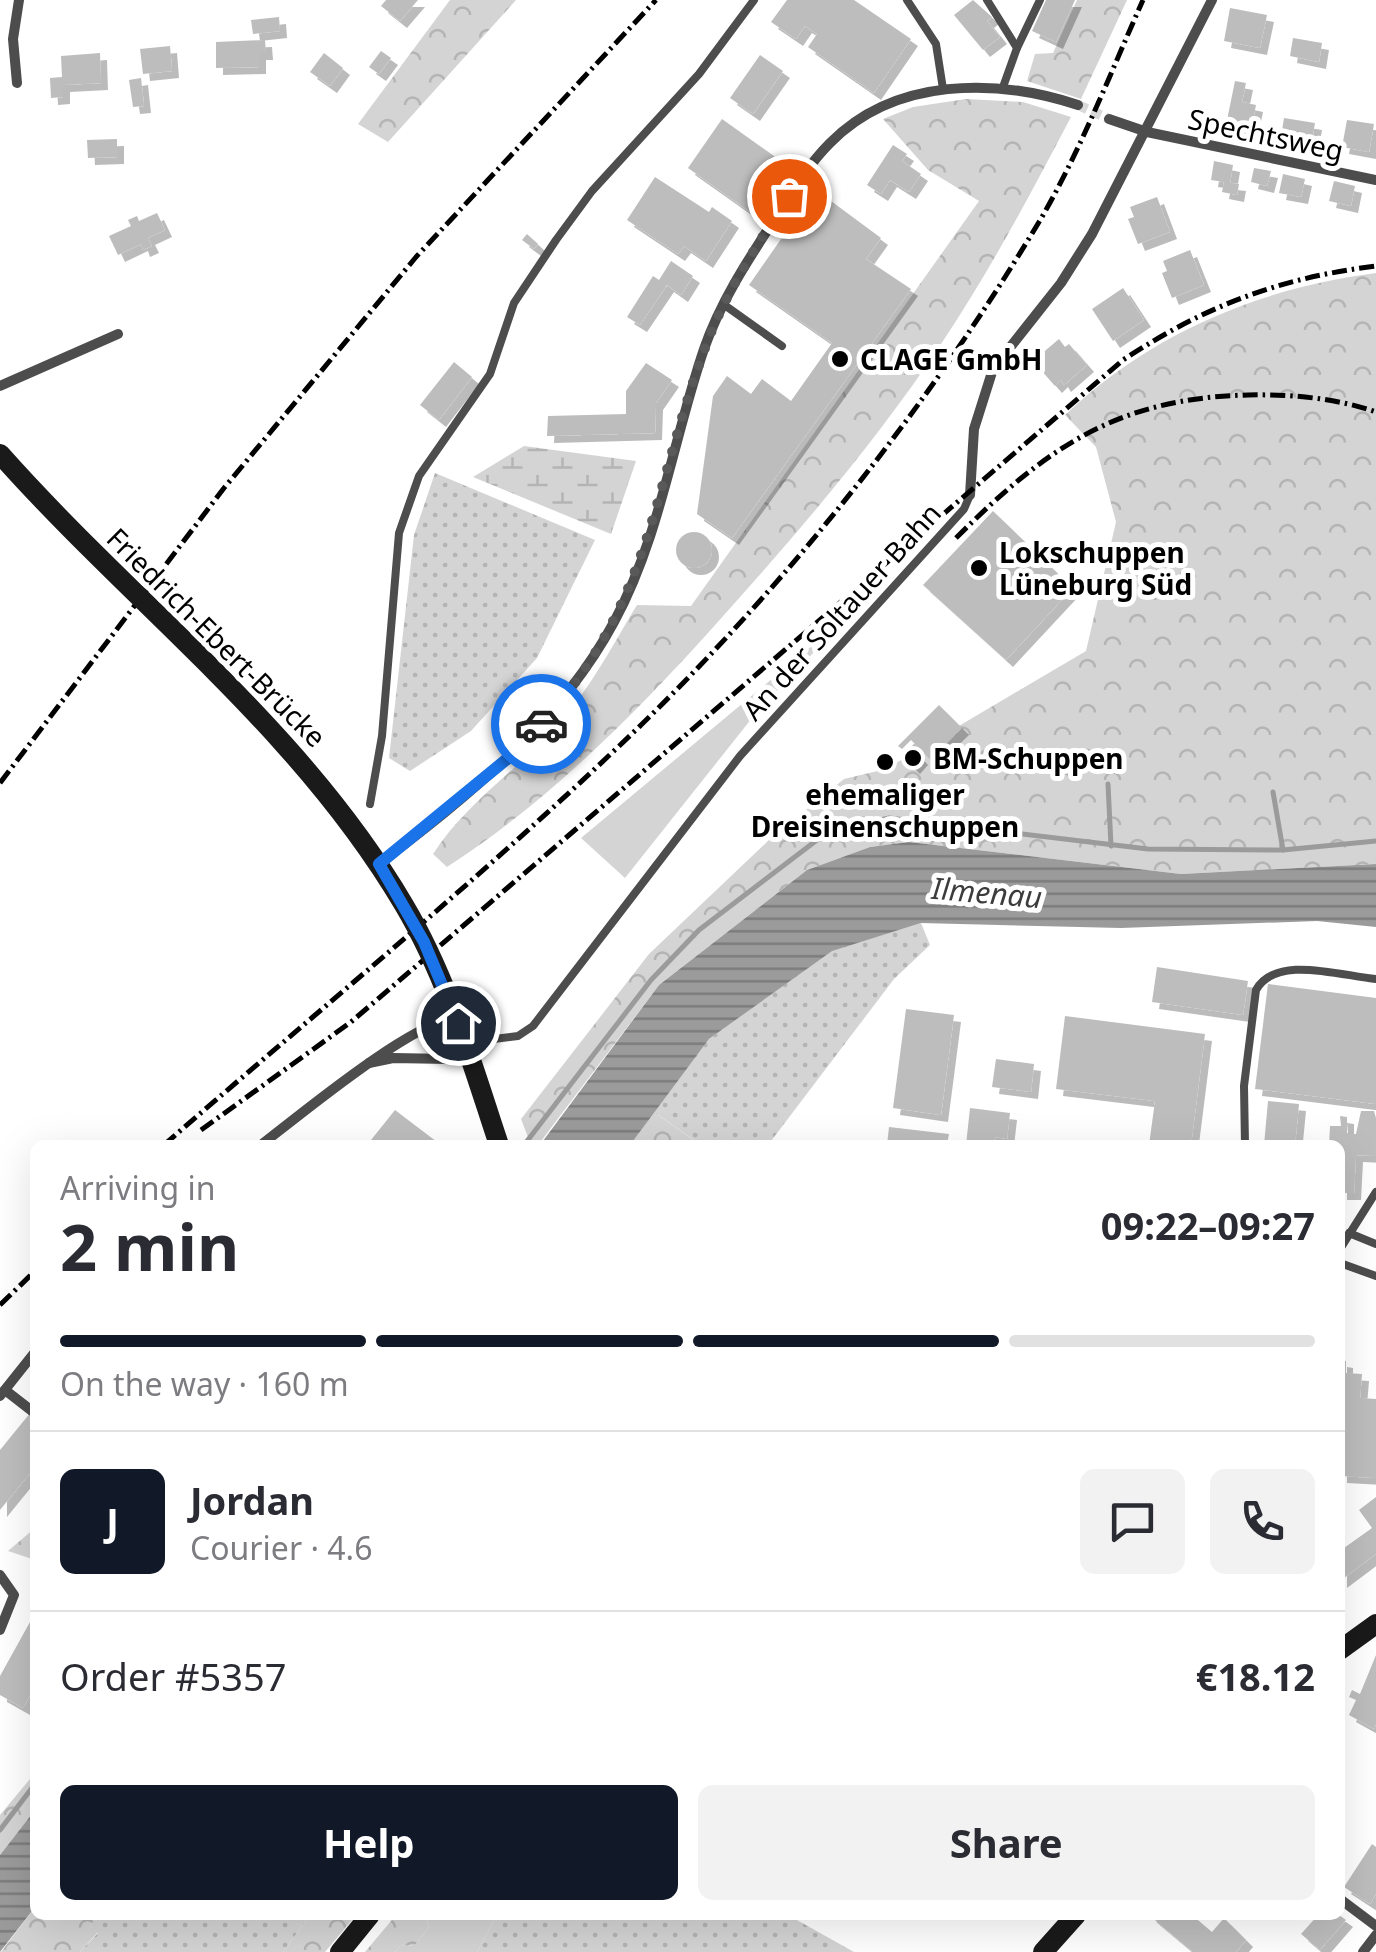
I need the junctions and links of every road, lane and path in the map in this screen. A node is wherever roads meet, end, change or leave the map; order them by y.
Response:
1 (20, 0) edge
2 (754, 0) edge
3 (907, 0) edge
4 (987, 0) edge
5 (1040, 0) edge
6 (1212, 0) edge
7 (1017, 48) junction
8 (17, 83) dead end
9 (1003, 87) junction
10 (943, 88) junction
11 (1078, 105) tunnel mouth
12 (1109, 119) tunnel mouth
13 (1147, 132) junction
14 (1376, 180) edge
15 (724, 304) junction
16 (118, 334) dead end
17 (782, 346) dead end
18 (0, 386) edge
19 (0, 454) edge
20 (970, 495) joint
21 (370, 804) dead end
22 (379, 864) junction
23 (1376, 979) edge
24 (467, 1042) junction
25 (368, 1063) junction
26 (268, 1140) edge
27 (497, 1140) edge
28 (1245, 1140) edge
29 (1376, 1192) edge
30 (1366, 1209) junction
31 (1376, 1212) edge
32 (1350, 1233) junction
33 (1345, 1242) edge
34 (1376, 1244) edge
35 (1345, 1265) edge
36 (1376, 1276) edge
37 (30, 1358) edge
38 (2, 1392) edge
39 (30, 1410) edge
40 (0, 1575) edge
41 (1376, 1624) edge
42 (0, 1630) edge
43 (1345, 1641) edge
44 (1345, 1903) edge
45 (366, 1920) edge
46 (1072, 1920) edge
47 (1376, 1926) edge
48 (1376, 1936) edge
49 (340, 1952) edge
50 (1043, 1952) edge
51 (1363, 1952) edge

1 - 8 street
2 - 21 lane
3 - 10 lane
4 - 7 lane
5 - 7 lane
6 - 13 street, An der Soltauer Bahn
7 - 9 lane
9 - 10 street
9 - 11 street
10 - 15 street
12 - 13 street, Spechtsweg
13 - 14 street, Spechtsweg
13 - 20 street, An der Soltauer Bahn
15 - 17 lane
15 - 22 street
16 - 18 street
19 - 22 main road, Friedrich-Ebert-Brücke, bridge
20 - 24 lane, An der Soltauer Bahn
22 - 27 main road, Friedrich-Ebert-Brücke, bridge
23 - 28 lane
24 - 25 street, An der Soltauer Bahn
24 - 25 street
25 - 26 street
29 - 30 lane
30 - 31 lane
30 - 32 lane
32 - 33 lane
32 - 34 lane
35 - 36 lane
37 - 38 street
38 - 39 street
40 - 42 street
41 - 43 main road
44 - 47 street
45 - 49 main road
46 - 50 main road
48 - 51 street

